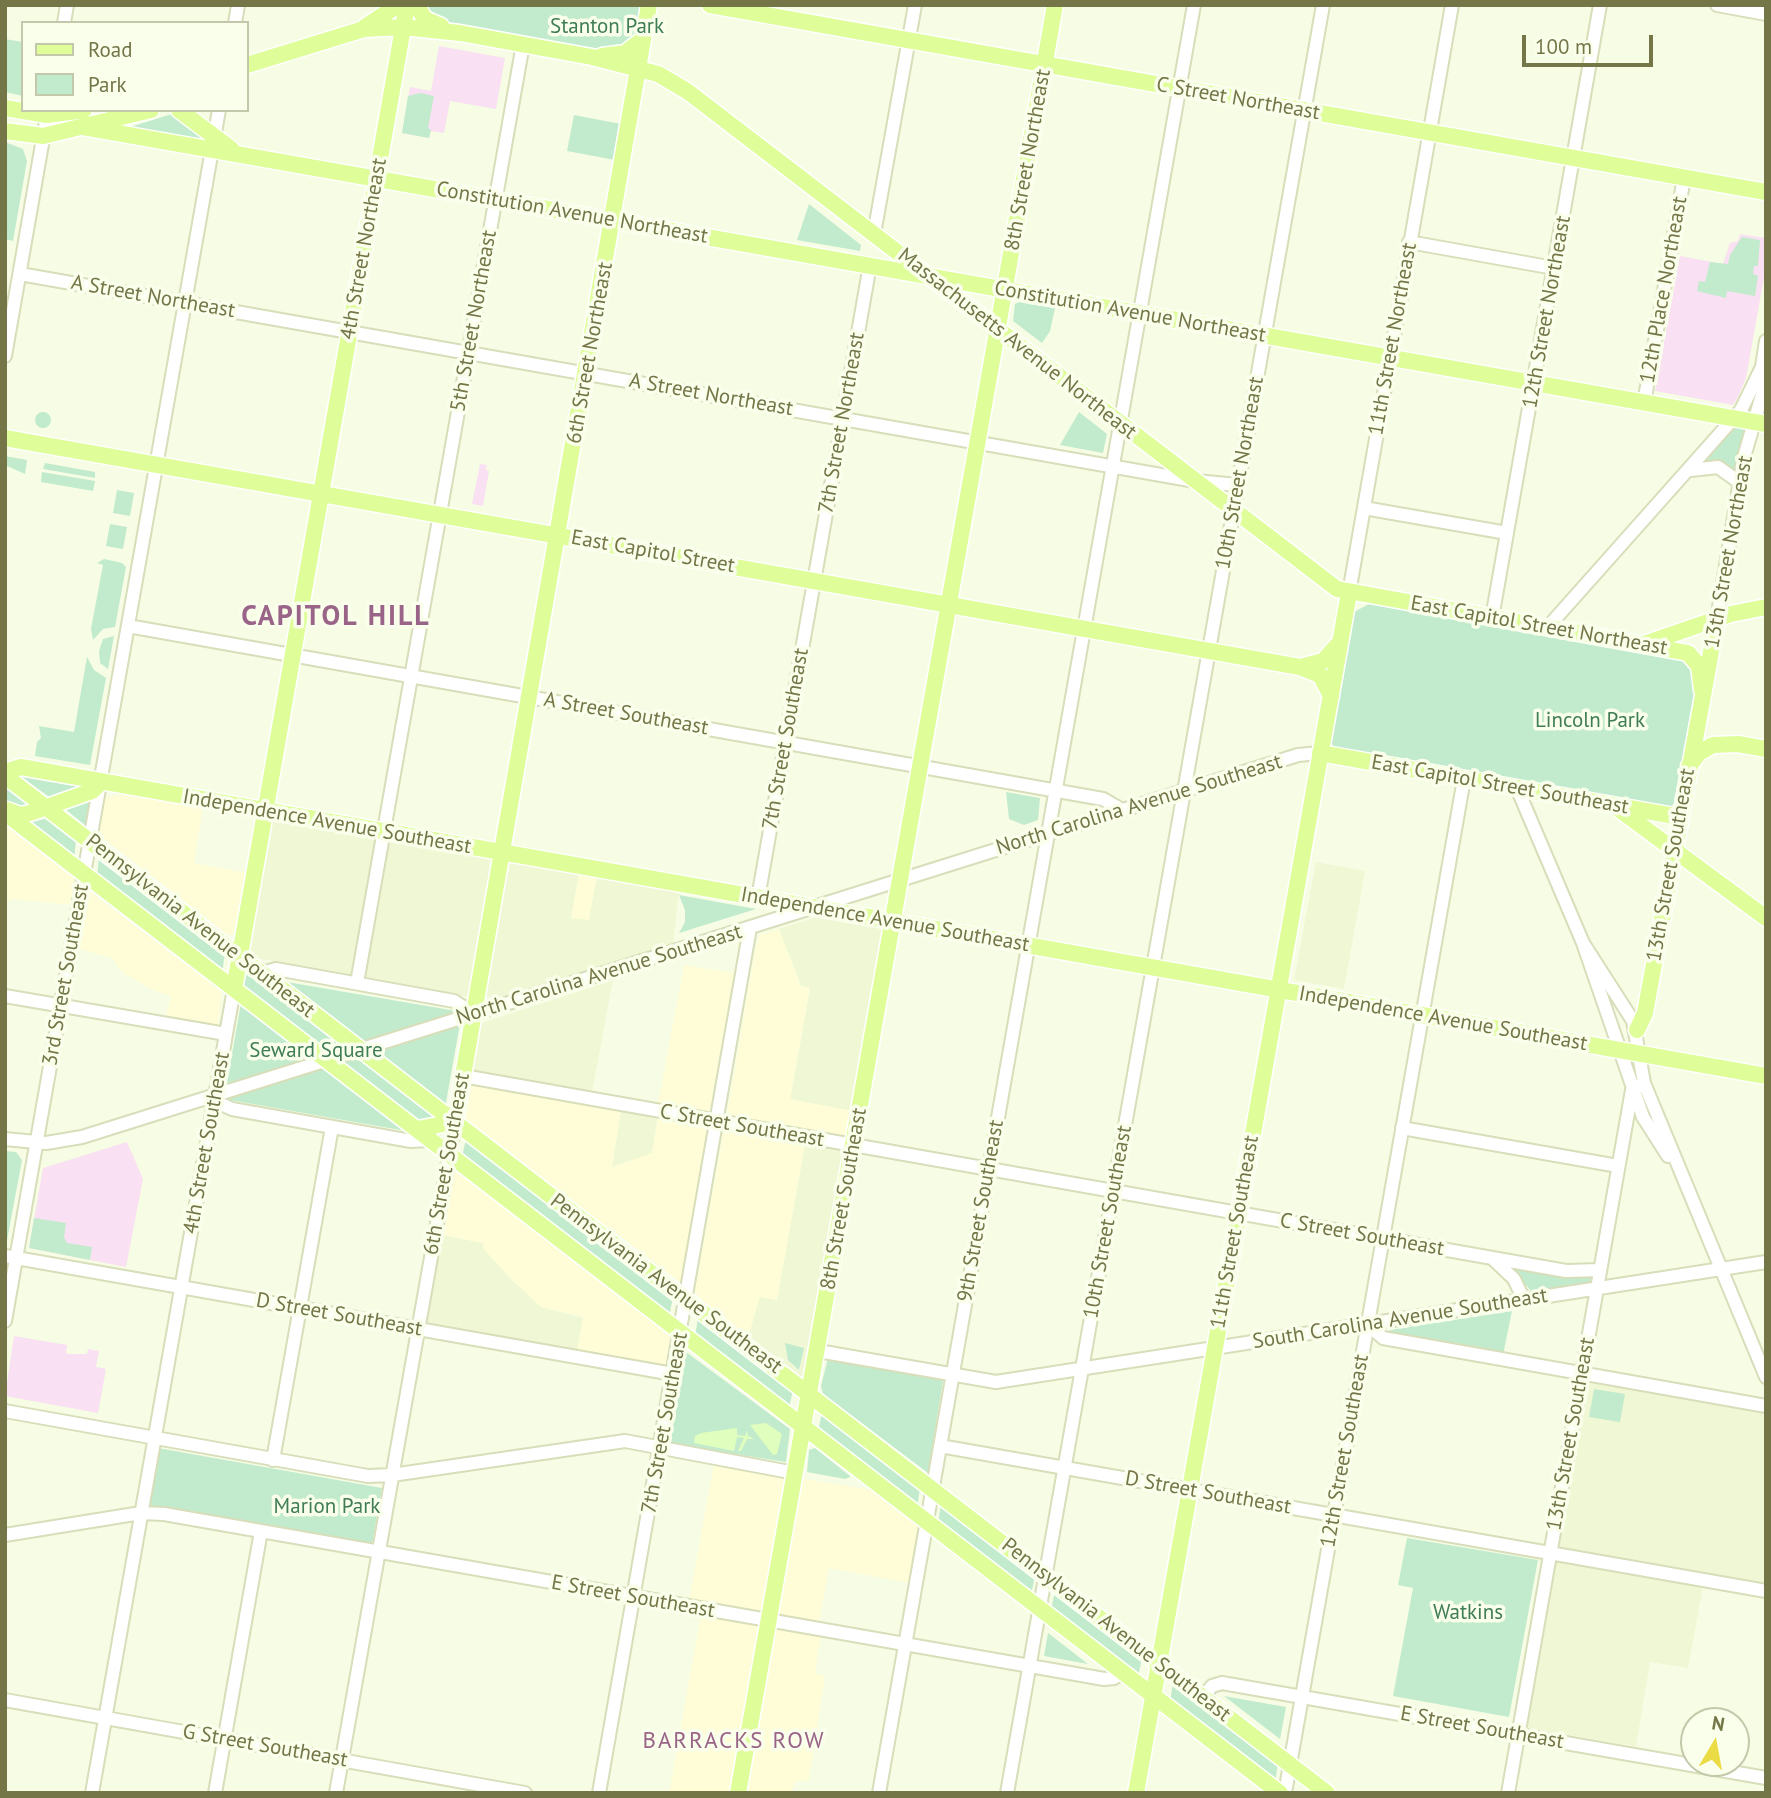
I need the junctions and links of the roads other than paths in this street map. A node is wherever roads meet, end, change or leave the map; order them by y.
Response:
1 (398, 5) edge
2 (407, 5) edge
3 (416, 5) edge
4 (649, 5) edge
5 (710, 5) edge
6 (915, 5) edge
7 (1055, 5) edge
8 (1194, 5) edge
9 (1323, 5) edge
10 (1452, 5) edge
11 (1600, 5) edge
12 (1717, 5) edge
13 (1766, 14) edge
14 (403, 27) junction
15 (364, 29) junction
16 (460, 33) junction
17 (909, 41) junction
18 (523, 44) junction
19 (641, 53) junction
20 (592, 57) junction
21 (248, 64) edge
22 (1044, 65) junction
23 (1180, 88) junction
24 (1304, 111) junction
25 (142, 112) edge
26 (181, 112) edge
27 (219, 112) edge
28 (48, 113) edge
29 (83, 127) junction
30 (5, 131) edge
31 (1429, 133) junction
32 (43, 136) junction
33 (213, 144) junction
34 (1574, 159) junction
35 (376, 178) junction
36 (1684, 178) junction
37 (1766, 192) edge
38 (496, 199) junction
39 (614, 220) junction
40 (874, 234) junction
41 (1409, 242) junction
42 (870, 265) junction
43 (1554, 268) junction
44 (20, 274) junction
45 (928, 276) junction
46 (1005, 290) junction
47 (185, 303) junction
48 (1140, 314) junction
49 (998, 330) junction
50 (349, 332) junction
51 (1264, 336) junction
52 (1766, 341) edge
53 (468, 353) junction
54 (5, 356) edge
55 (1390, 358) junction
56 (1762, 367) junction
57 (587, 373) junction
58 (1534, 383) junction
59 (1764, 393) edge
60 (1644, 403) junction
61 (842, 418) junction
62 (1735, 418) junction
63 (1760, 423) edge
64 (1121, 424) junction
65 (5, 438) edge
66 (978, 442) junction
67 (157, 464) junction
68 (1113, 466) junction
69 (1691, 470) junction
70 (1195, 481) junction
71 (1739, 482) junction
72 (1238, 485) junction
73 (321, 493) junction
74 (1364, 508) junction
75 (1233, 511) junction
76 (439, 515) junction
77 (1507, 533) junction
78 (558, 535) junction
79 (814, 581) junction
80 (1349, 593) junction
81 (949, 605) junction
82 (1766, 607) edge
83 (1492, 618) junction
84 (1717, 619) junction
85 (128, 626) junction
86 (1084, 628) junction
87 (1547, 628) junction
88 (1340, 642) junction
89 (1641, 645) junction
90 (1209, 650) junction
91 (293, 655) junction
92 (1300, 667) junction
93 (1335, 672) joint
94 (411, 676) junction
95 (1702, 690) junction
96 (1331, 696) junction
97 (530, 697) junction
98 (1698, 711) junction
99 (1693, 739) joint
100 (785, 742) junction
101 (1738, 744) junction
102 (1766, 749) edge
103 (1320, 753) junction
104 (1689, 765) junction
105 (921, 766) junction
106 (5, 774) edge
107 (1464, 779) junction
108 (101, 782) junction
109 (1517, 788) junction
110 (1055, 790) junction
111 (1185, 790) junction
112 (1614, 805) junction
113 (46, 808) junction
114 (266, 810) junction
115 (1122, 810) junction
116 (5, 811) edge
117 (1680, 817) junction
118 (383, 831) junction
119 (1048, 834) junction
120 (90, 841) junction
121 (1674, 850) junction
122 (502, 852) junction
123 (84, 874) junction
124 (901, 880) junction
125 (758, 898) junction
126 (813, 907) junction
127 (1766, 918) edge
128 (894, 921) junction
129 (750, 928) junction
130 (1583, 943) junction
131 (1028, 945) junction
132 (240, 957) junction
133 (1153, 967) junction
134 (261, 972) junction
135 (357, 984) junction
136 (234, 989) junction
137 (1278, 990) junction
138 (5, 996) edge
139 (61, 1006) junction
140 (474, 1014) junction
141 (1422, 1015) junction
142 (1637, 1030) junction
143 (226, 1034) junction
144 (361, 1049) junction
145 (1617, 1049) junction
146 (1639, 1054) junction
147 (327, 1060) junction
148 (463, 1076) junction
149 (1766, 1076) edge
150 (1644, 1083) junction
151 (1632, 1090) junction
152 (215, 1096) junction
153 (455, 1122) junction
154 (718, 1122) junction
155 (332, 1127) junction
156 (1402, 1128) junction
157 (417, 1129) junction
158 (5, 1139) edge
159 (430, 1140) junction
160 (36, 1143) junction
161 (854, 1146) junction
162 (449, 1154) junction
163 (1618, 1166) junction
164 (1677, 1169) junction
165 (989, 1170) junction
166 (1113, 1191) junction
167 (1239, 1213) junction
168 (1383, 1239) junction
169 (11, 1257) edge
170 (1491, 1258) junction
171 (1766, 1262) edge
172 (1720, 1269) junction
173 (1600, 1270) junction
174 (181, 1287) junction
175 (1597, 1288) junction
176 (687, 1300) junction
177 (1524, 1300) junction
178 (300, 1308) junction
179 (5, 1321) edge
180 (1368, 1325) junction
181 (418, 1329) junction
182 (681, 1332) junction
183 (1215, 1348) junction
184 (818, 1351) junction
185 (1082, 1368) junction
186 (673, 1374) junction
187 (1582, 1374) junction
188 (952, 1375) junction
189 (1766, 1377) edge
190 (810, 1394) junction
191 (1766, 1406) edge
192 (5, 1411) edge
193 (804, 1426) junction
194 (155, 1438) junction
195 (940, 1446) junction
196 (661, 1448) junction
197 (273, 1460) junction
198 (1065, 1468) junction
199 (795, 1473) junction
200 (392, 1475) junction
201 (932, 1489) junction
202 (1190, 1490) junction
203 (141, 1513) junction
204 (1334, 1516) junction
205 (926, 1521) junction
206 (261, 1531) junction
207 (5, 1535) edge
208 (379, 1552) junction
209 (1550, 1553) junction
210 (1046, 1576) junction
211 (1766, 1591) edge
212 (634, 1597) junction
213 (1040, 1608) junction
214 (769, 1621) junction
215 (905, 1645) junction
216 (1159, 1663) junction
217 (1030, 1666) junction
218 (1123, 1672) junction
219 (1153, 1695) junction
220 (1302, 1696) junction
221 (1203, 1697) junction
222 (5, 1700) edge
223 (106, 1717) junction
224 (1518, 1735) junction
225 (224, 1739) junction
226 (342, 1759) junction
227 (1290, 1764) junction
228 (1766, 1778) edge
229 (92, 1793) edge
230 (215, 1793) edge
231 (336, 1793) edge
232 (526, 1793) edge
233 (599, 1793) edge
234 (738, 1793) edge
235 (879, 1793) edge
236 (1007, 1793) edge
237 (1136, 1793) edge
238 (1283, 1793) edge
239 (1327, 1793) edge
240 (1508, 1793) edge

1 - 15 main road
2 - 14 main road, 4th Street Northeast
3 - 16 main road
4 - 19 main road, 6th Street Northeast
5 - 17 main road, C Street Northeast
6 - 17 street
7 - 22 main road, 8th Street Northeast
8 - 23 street, 9th Street Southeast
9 - 24 street, 10th Street Northeast
10 - 31 street, 11th Street Northeast
11 - 34 street, 12th Street Northeast
12 - 13 street
14 - 15 main road
14 - 16 main road
14 - 35 main road, 4th Street Northeast
15 - 21 main road
16 - 18 main road
17 - 22 main road, C Street Northeast
17 - 40 street
18 - 20 main road
18 - 38 street, 5th Street Northeast
19 - 20 main road
19 - 20 main road
19 - 39 main road, 6th Street Northeast
19 - 40 main road, Massachusetts Avenue Northeast
22 - 23 main road, C Street Northeast
22 - 46 main road, 8th Street Northeast
23 - 24 main road, C Street Northeast
23 - 48 street, 9th Street Southeast
24 - 31 main road, C Street Northeast
24 - 51 street, 10th Street Northeast
25 - 29 main road
26 - 33 main road, Constitution Avenue Northeast
27 - 33 street, 3rd Street Southeast
28 - 32 street
29 - 32 main road
29 - 33 main road, Constitution Avenue Northeast
30 - 32 main road
31 - 34 main road, C Street Northeast
31 - 41 street, 11th Street Northeast
32 - 44 street
33 - 35 main road, Constitution Avenue Northeast
33 - 47 street, 3rd Street Southeast
34 - 36 main road, C Street Northeast
34 - 43 street, 12th Street Northeast
35 - 38 main road, Constitution Avenue Northeast
35 - 50 main road, 4th Street Northeast
36 - 37 main road, C Street Northeast
36 - 60 street, 12th Place Northeast
38 - 39 main road, Constitution Avenue Northeast
38 - 53 street, 5th Street Northeast
39 - 42 main road, Constitution Avenue Northeast
39 - 57 main road, 6th Street Northeast
40 - 45 main road, Massachusetts Avenue Northeast
41 - 43 street
41 - 55 street, 11th Street Northeast
42 - 45 main road, Constitution Avenue Northeast
42 - 61 street, 7th Street Northeast
43 - 58 street, 12th Street Northeast
44 - 47 street, A Street Northeast
44 - 54 street
45 - 46 main road, Constitution Avenue Northeast
45 - 49 main road, Massachusetts Avenue Northeast
46 - 48 main road, Constitution Avenue Northeast
46 - 49 main road, 8th Street Northeast
47 - 50 street, A Street Northeast
47 - 67 street, 3rd Street Southeast
48 - 51 main road, Constitution Avenue Northeast
48 - 64 street, 9th Street Southeast
49 - 64 main road, Massachusetts Avenue Northeast
49 - 66 main road, 8th Street Northeast
50 - 53 street, A Street Northeast
50 - 73 main road, 4th Street Northeast
51 - 55 main road, Constitution Avenue Northeast
51 - 72 street, 10th Street Northeast
52 - 56 street, 13th Street Northeast
53 - 57 street, A Street Northeast
53 - 76 street, 5th Street Northeast
55 - 58 main road, Constitution Avenue Northeast
55 - 74 street, 11th Street Northeast
56 - 59 street, 13th Street Northeast
56 - 62 street, 13th Street Northeast
57 - 61 street, A Street Northeast
57 - 78 main road, 6th Street Northeast
58 - 60 main road, Constitution Avenue Northeast
58 - 77 street, 12th Street Northeast
59 - 63 street, 13th Street Northeast
60 - 62 main road, Constitution Avenue Northeast
61 - 66 street, A Street Northeast
61 - 79 street, 7th Street Northeast
62 - 63 main road, Constitution Avenue Northeast
62 - 69 street, 13th Street Northeast
63 - 71 street, 13th Street Northeast
64 - 68 street, 9th Street Southeast
64 - 70 main road, Massachusetts Avenue Northeast
65 - 67 main road, East Capitol Street
66 - 68 street, A Street Northeast
66 - 81 main road, 8th Street Northeast
67 - 73 main road, East Capitol Street
67 - 85 street, 3rd Street Southeast
68 - 70 street, A Street Northeast
68 - 86 street, 9th Street Southeast
69 - 71 street
69 - 87 street, 13th Street Northeast
70 - 72 street, A Street Northeast
70 - 75 main road, Massachusetts Avenue Northeast
71 - 84 street, 13th Street Northeast
72 - 75 street, 10th Street Northeast
73 - 76 main road, East Capitol Street
73 - 91 main road, 4th Street Southeast
74 - 77 street
74 - 80 street, 11th Street Northeast
75 - 80 main road, Massachusetts Avenue Northeast
75 - 90 street, 10th Street Northeast
76 - 78 main road, East Capitol Street
76 - 94 street, 5th Street Northeast
77 - 83 street, 12th Street Northeast
78 - 79 main road, East Capitol Street
78 - 97 main road, 6th Street Southeast
79 - 81 main road, East Capitol Street
79 - 100 street, 7th Street Southeast
80 - 83 main road, East Capitol Street Northeast
80 - 88 main road, 11th Street Northeast
81 - 86 main road, East Capitol Street
81 - 105 main road, 8th Street Southeast
82 - 84 main road
83 - 87 main road, East Capitol Street Northeast
84 - 89 main road
84 - 95 main road, 13th Street Northeast
85 - 91 street, A Street Southeast
85 - 108 street, 3rd Street Southeast
86 - 90 main road, East Capitol Street
86 - 110 street, 9th Street Southeast
87 - 89 main road, East Capitol Street Northeast
88 - 92 main road
88 - 93 main road, 11th Street Northeast
89 - 95 main road, East Capitol Street Northeast
90 - 92 main road, East Capitol Street
90 - 111 street, 10th Street Southeast
91 - 94 street, A Street Southeast
91 - 114 main road, 4th Street Southeast
92 - 96 main road
93 - 96 main road, 11th Street Southeast
94 - 97 street, A Street Southeast
94 - 118 street, 5th Street Northeast
95 - 98 main road, 13th Street Northeast
96 - 103 main road, 11th Street Southeast
97 - 100 street, A Street Southeast
97 - 122 main road, 6th Street Southeast
98 - 99 main road, 13th Street Northeast
98 - 101 main road
99 - 104 main road, 13th Street Southeast
100 - 105 street, A Street Southeast
100 - 125 street, 7th Street Southeast
101 - 102 main road
101 - 104 main road
103 - 107 main road, East Capitol Street Southeast
103 - 111 street, North Carolina Avenue Southeast
103 - 137 main road, 11th Street Southeast
104 - 117 main road, 13th Street Southeast
105 - 110 street, A Street Southeast
105 - 124 main road, 8th Street Southeast
106 - 108 main road, Independence Avenue Southeast
106 - 113 main road, Pennsylvania Avenue Southeast
107 - 109 main road, East Capitol Street Southeast
107 - 141 street, 12th Street Southeast
108 - 113 main road
108 - 114 main road, Independence Avenue Southeast
108 - 120 street, 3rd Street Southeast
109 - 112 main road, East Capitol Street Southeast
109 - 130 street
110 - 115 street, A Street Southeast
110 - 119 street, 9th Street Southeast
111 - 115 street, North Carolina Avenue Southeast
111 - 133 street, 10th Street Southeast
112 - 117 main road, East Capitol Street Southeast
112 - 121 main road
113 - 116 main road
113 - 120 main road, Pennsylvania Avenue Southeast
114 - 118 main road, Independence Avenue Southeast
114 - 132 main road, 4th Street Southeast
115 - 119 street, North Carolina Avenue Southeast
116 - 123 main road, Pennsylvania Avenue Southeast
117 - 121 main road, 13th Street Southeast
118 - 122 main road, Independence Avenue Southeast
118 - 135 street, 5th Street Northeast
119 - 124 street, North Carolina Avenue Southeast
119 - 131 street, 9th Street Southeast
120 - 123 street, 3rd Street Southeast
120 - 132 main road, Pennsylvania Avenue Southeast
121 - 127 main road
121 - 142 main road, 13th Street Southeast
122 - 125 main road, Independence Avenue Southeast
122 - 140 main road, 6th Street Southeast
123 - 136 main road, Pennsylvania Avenue Southeast
123 - 139 street, 3rd Street Southeast
124 - 126 street, North Carolina Avenue Southeast
124 - 128 main road, 8th Street Southeast
125 - 126 main road, Independence Avenue Southeast
126 - 128 main road, Independence Avenue Southeast
126 - 129 street, North Carolina Avenue Southeast
128 - 131 main road, Independence Avenue Southeast
128 - 161 main road, 8th Street Southeast
129 - 140 street, North Carolina Avenue Southeast
129 - 154 street, 7th Street Southeast
130 - 142 street
130 - 145 street
131 - 133 main road, Independence Avenue Southeast
131 - 165 street, 9th Street Southeast
132 - 134 main road, Pennsylvania Avenue Southeast
132 - 136 main road, 4th Street Southeast
133 - 137 main road, Independence Avenue Southeast
133 - 166 street, 10th Street Southeast
134 - 135 street
134 - 136 main road
134 - 144 main road, Pennsylvania Avenue Southeast
135 - 140 street
136 - 143 street, 4th Street Southeast
136 - 147 main road, Pennsylvania Avenue Southeast
137 - 141 main road, Independence Avenue Southeast
137 - 167 main road, 11th Street Southeast
138 - 139 street
139 - 143 street
139 - 160 street, 3rd Street Southeast
140 - 144 street, North Carolina Avenue Southeast
140 - 148 main road, 6th Street Southeast
141 - 145 main road, Independence Avenue Southeast
141 - 156 street, 12th Street Southeast
142 - 146 street
143 - 152 street, 4th Street Southeast
144 - 147 street, North Carolina Avenue Southeast
144 - 153 main road, Pennsylvania Avenue Southeast
145 - 146 main road, Independence Avenue Southeast
145 - 151 street
146 - 149 main road, Independence Avenue Southeast
146 - 150 street
147 - 152 street, North Carolina Avenue Southeast
147 - 157 main road, Pennsylvania Avenue Southeast
148 - 153 main road, 6th Street Southeast
148 - 154 street, C Street Southeast
150 - 151 street
150 - 164 street
151 - 163 street, 13th Street Southeast
151 - 164 street
152 - 155 street
152 - 160 street, North Carolina Avenue Southeast
152 - 174 street, 4th Street Southeast
153 - 157 main road
153 - 162 street, 6th Street Southeast
153 - 176 main road, Pennsylvania Avenue Southeast
154 - 161 street, C Street Southeast
154 - 176 street, 7th Street Southeast
155 - 159 street
155 - 178 street
156 - 163 street
156 - 168 street, 12th Street Southeast
157 - 159 main road, Pennsylvania Avenue Southeast
158 - 160 street
159 - 162 main road, Pennsylvania Avenue Southeast
160 - 169 street, 3rd Street Southeast
161 - 165 street, C Street Southeast
161 - 184 main road, 8th Street Southeast
162 - 181 street, 6th Street Southeast
162 - 182 main road, Pennsylvania Avenue Southeast
163 - 173 street, 13th Street Southeast
164 - 172 street
165 - 166 street, C Street Southeast
165 - 188 street, 9th Street Southeast
166 - 167 street, C Street Southeast
166 - 185 street, 10th Street Southeast
167 - 168 street, C Street Southeast
167 - 183 main road, 11th Street Southeast
168 - 170 street, C Street Southeast
168 - 180 street, 12th Street Southeast
169 - 174 street, D Street Southeast
169 - 179 street, 3rd Street Southeast
170 - 173 street, C Street Southeast
170 - 177 street
171 - 172 street, South Carolina Avenue Southeast
172 - 175 street, South Carolina Avenue Southeast
172 - 189 street
173 - 175 street, 13th Street Southeast
174 - 178 street, D Street Southeast
174 - 194 street, 4th Street Southeast
175 - 177 street, South Carolina Avenue Southeast
175 - 187 street, 13th Street Southeast
176 - 182 street, 7th Street Southeast
176 - 190 main road, Pennsylvania Avenue Southeast
177 - 180 street, South Carolina Avenue Southeast
178 - 181 street, D Street Southeast
178 - 197 street
180 - 183 street, South Carolina Avenue Southeast
180 - 187 street
180 - 204 street, 12th Street Southeast
181 - 186 street, D Street Southeast
181 - 200 street, 6th Street Southeast
182 - 186 street, 7th Street Southeast
182 - 193 main road, Pennsylvania Avenue Southeast
183 - 185 street, South Carolina Avenue Southeast
183 - 202 main road, 11th Street Southeast
184 - 188 street
184 - 190 main road, 8th Street Southeast
185 - 188 street, South Carolina Avenue Southeast
185 - 198 street, 10th Street Southeast
186 - 196 street, 7th Street Southeast
187 - 191 street
187 - 209 street, 13th Street Southeast
188 - 195 street, 9th Street Southeast
190 - 193 main road, 8th Street Southeast
190 - 201 main road, Pennsylvania Avenue Southeast
192 - 194 street
193 - 199 main road, 8th Street Southeast
193 - 205 main road, Pennsylvania Avenue Southeast
194 - 197 street
194 - 203 street, 4th Street Southeast
195 - 198 street, D Street Southeast
195 - 201 street, 9th Street Southeast
196 - 199 street
196 - 200 street
196 - 212 street, 7th Street Southeast
197 - 200 street
198 - 202 street, D Street Southeast
198 - 210 street, 10th Street Southeast
199 - 214 main road, 8th Street Southeast
200 - 208 street, 6th Street Southeast
201 - 205 street, 9th Street Southeast
201 - 210 main road, Pennsylvania Avenue Southeast
202 - 204 street, D Street Southeast
202 - 216 main road, 11th Street Southeast
203 - 206 street, E Street Southeast
203 - 207 street
203 - 223 street, 4th Street Southeast
204 - 209 street, D Street Southeast
204 - 220 street, 12th Street Southeast
205 - 213 main road, Pennsylvania Avenue Southeast
205 - 215 street, 9th Street Southeast
206 - 208 street, E Street Southeast
206 - 225 street
208 - 212 street, E Street Southeast
208 - 226 street, 6th Street Southeast
209 - 211 street, D Street Southeast
209 - 224 street, 13th Street Southeast
210 - 213 street, 10th Street Southeast
210 - 216 main road, Pennsylvania Avenue Southeast
212 - 214 street, E Street Southeast
212 - 233 street, 7th Street Southeast
213 - 217 street, 10th Street Southeast
213 - 218 main road, Pennsylvania Avenue Southeast
214 - 215 street, E Street Southeast
214 - 234 main road, 8th Street Southeast
215 - 217 street, E Street Southeast
215 - 235 street, 9th Street Southeast
216 - 219 main road, 11th Street Southeast
216 - 221 main road, Pennsylvania Avenue Southeast
217 - 218 street, E Street Southeast
217 - 236 street, 10th Street Southeast
218 - 219 main road, Pennsylvania Avenue Southeast
219 - 237 main road, 11th Street Southeast
219 - 238 main road, Pennsylvania Avenue Southeast
220 - 221 street, E Street Southeast
220 - 224 street, E Street Southeast
220 - 227 street, 12th Street Southeast
221 - 227 main road, Pennsylvania Avenue Southeast
222 - 223 street, G Street Southeast
223 - 225 street, G Street Southeast
223 - 229 street, 4th Street Southeast
224 - 228 street, E Street Southeast
224 - 240 street, 13th Street Southeast
225 - 226 street, G Street Southeast
225 - 230 street
226 - 231 street, 6th Street Southeast
226 - 232 street, G Street Southeast
227 - 238 street, 12th Street Southeast
227 - 239 main road, Pennsylvania Avenue Southeast

